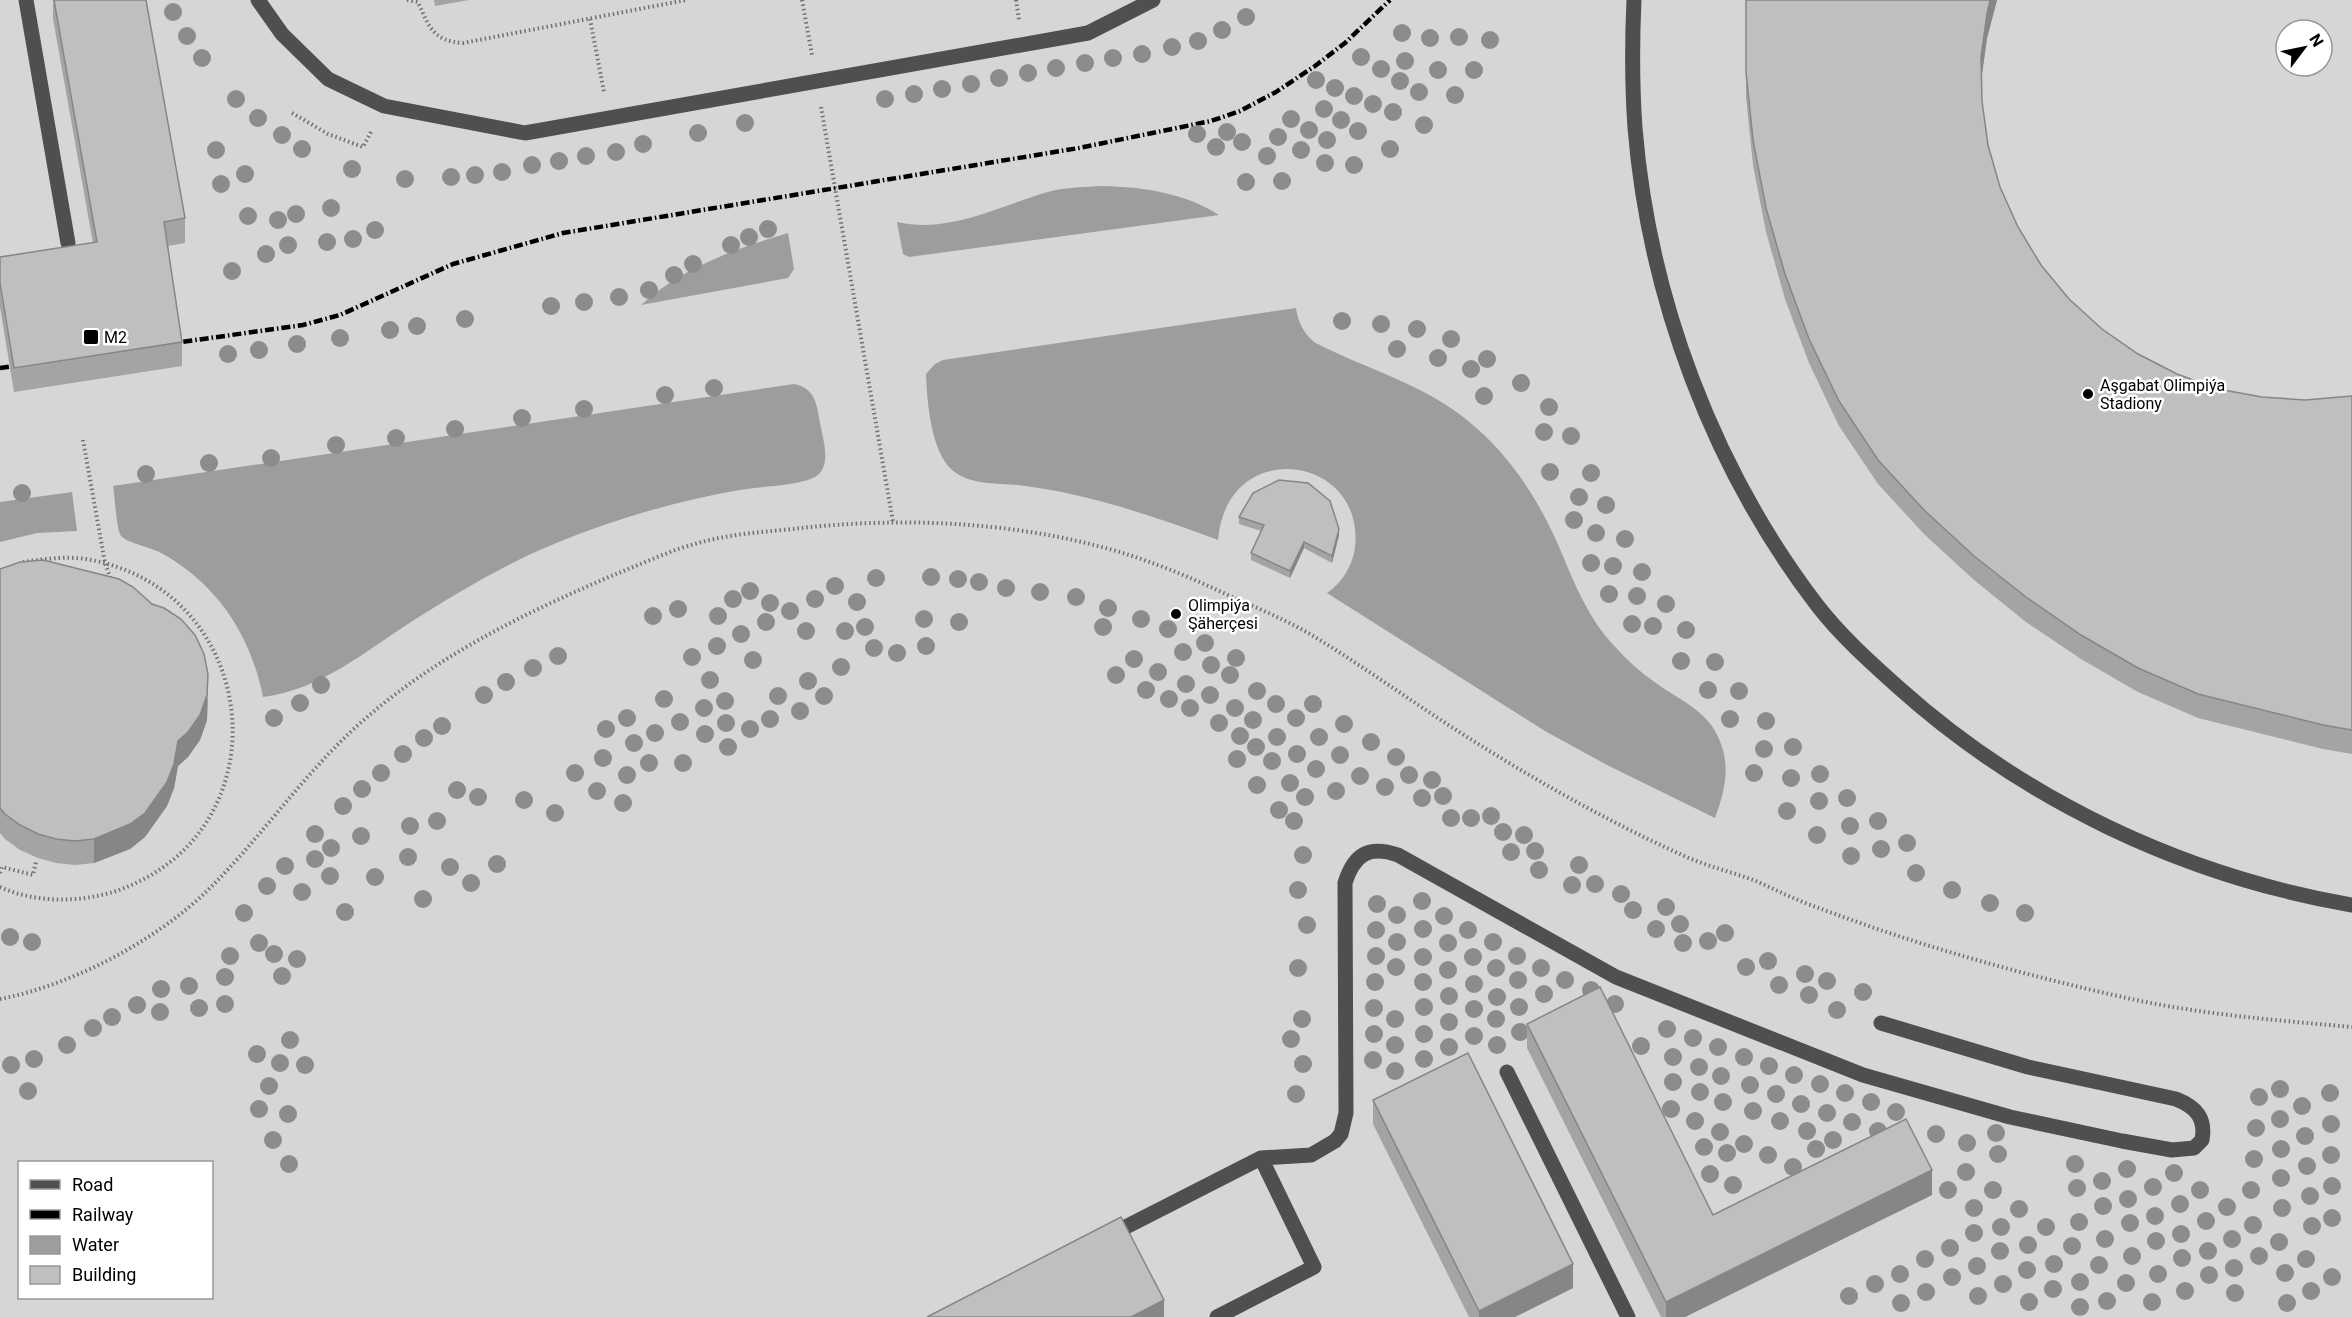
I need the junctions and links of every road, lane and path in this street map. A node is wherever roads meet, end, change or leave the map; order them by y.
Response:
1 (26, 0) edge
2 (258, 0) edge
3 (407, 0) edge
4 (686, 0) edge
5 (802, 0) edge
6 (1016, 0) edge
7 (1153, 0) edge
8 (1634, 0) edge
9 (1018, 15) dead end
10 (590, 19) junction
11 (812, 58) dead end
12 (605, 98) dead end
13 (820, 105) dead end
14 (292, 113) dead end
15 (349, 142) dead end
16 (68, 243) dead end
17 (83, 440) dead end
18 (893, 522) junction
19 (22, 562) edge
20 (105, 563) junction
21 (114, 590) edge
22 (36, 862) edge
23 (0, 873) edge
24 (0, 887) edge
25 (2352, 905) edge
26 (0, 999) edge
27 (1881, 1023) dead end
28 (2352, 1027) edge
29 (1507, 1072) dead end
30 (1261, 1158) junction
31 (1094, 1243) edge
32 (1217, 1317) edge
33 (1628, 1317) edge

1 - 16 lane
2 - 7 lane
3 - 10 path
4 - 10 path
5 - 11 path
6 - 9 path
8 - 25 lane
10 - 12 path
13 - 18 path
14 - 15 path
17 - 20 path
18 - 26 path
18 - 28 path
19 - 20 path
20 - 21 path
20 - 24 path
22 - 23 path
27 - 30 lane
29 - 33 lane
30 - 31 lane
30 - 32 lane

